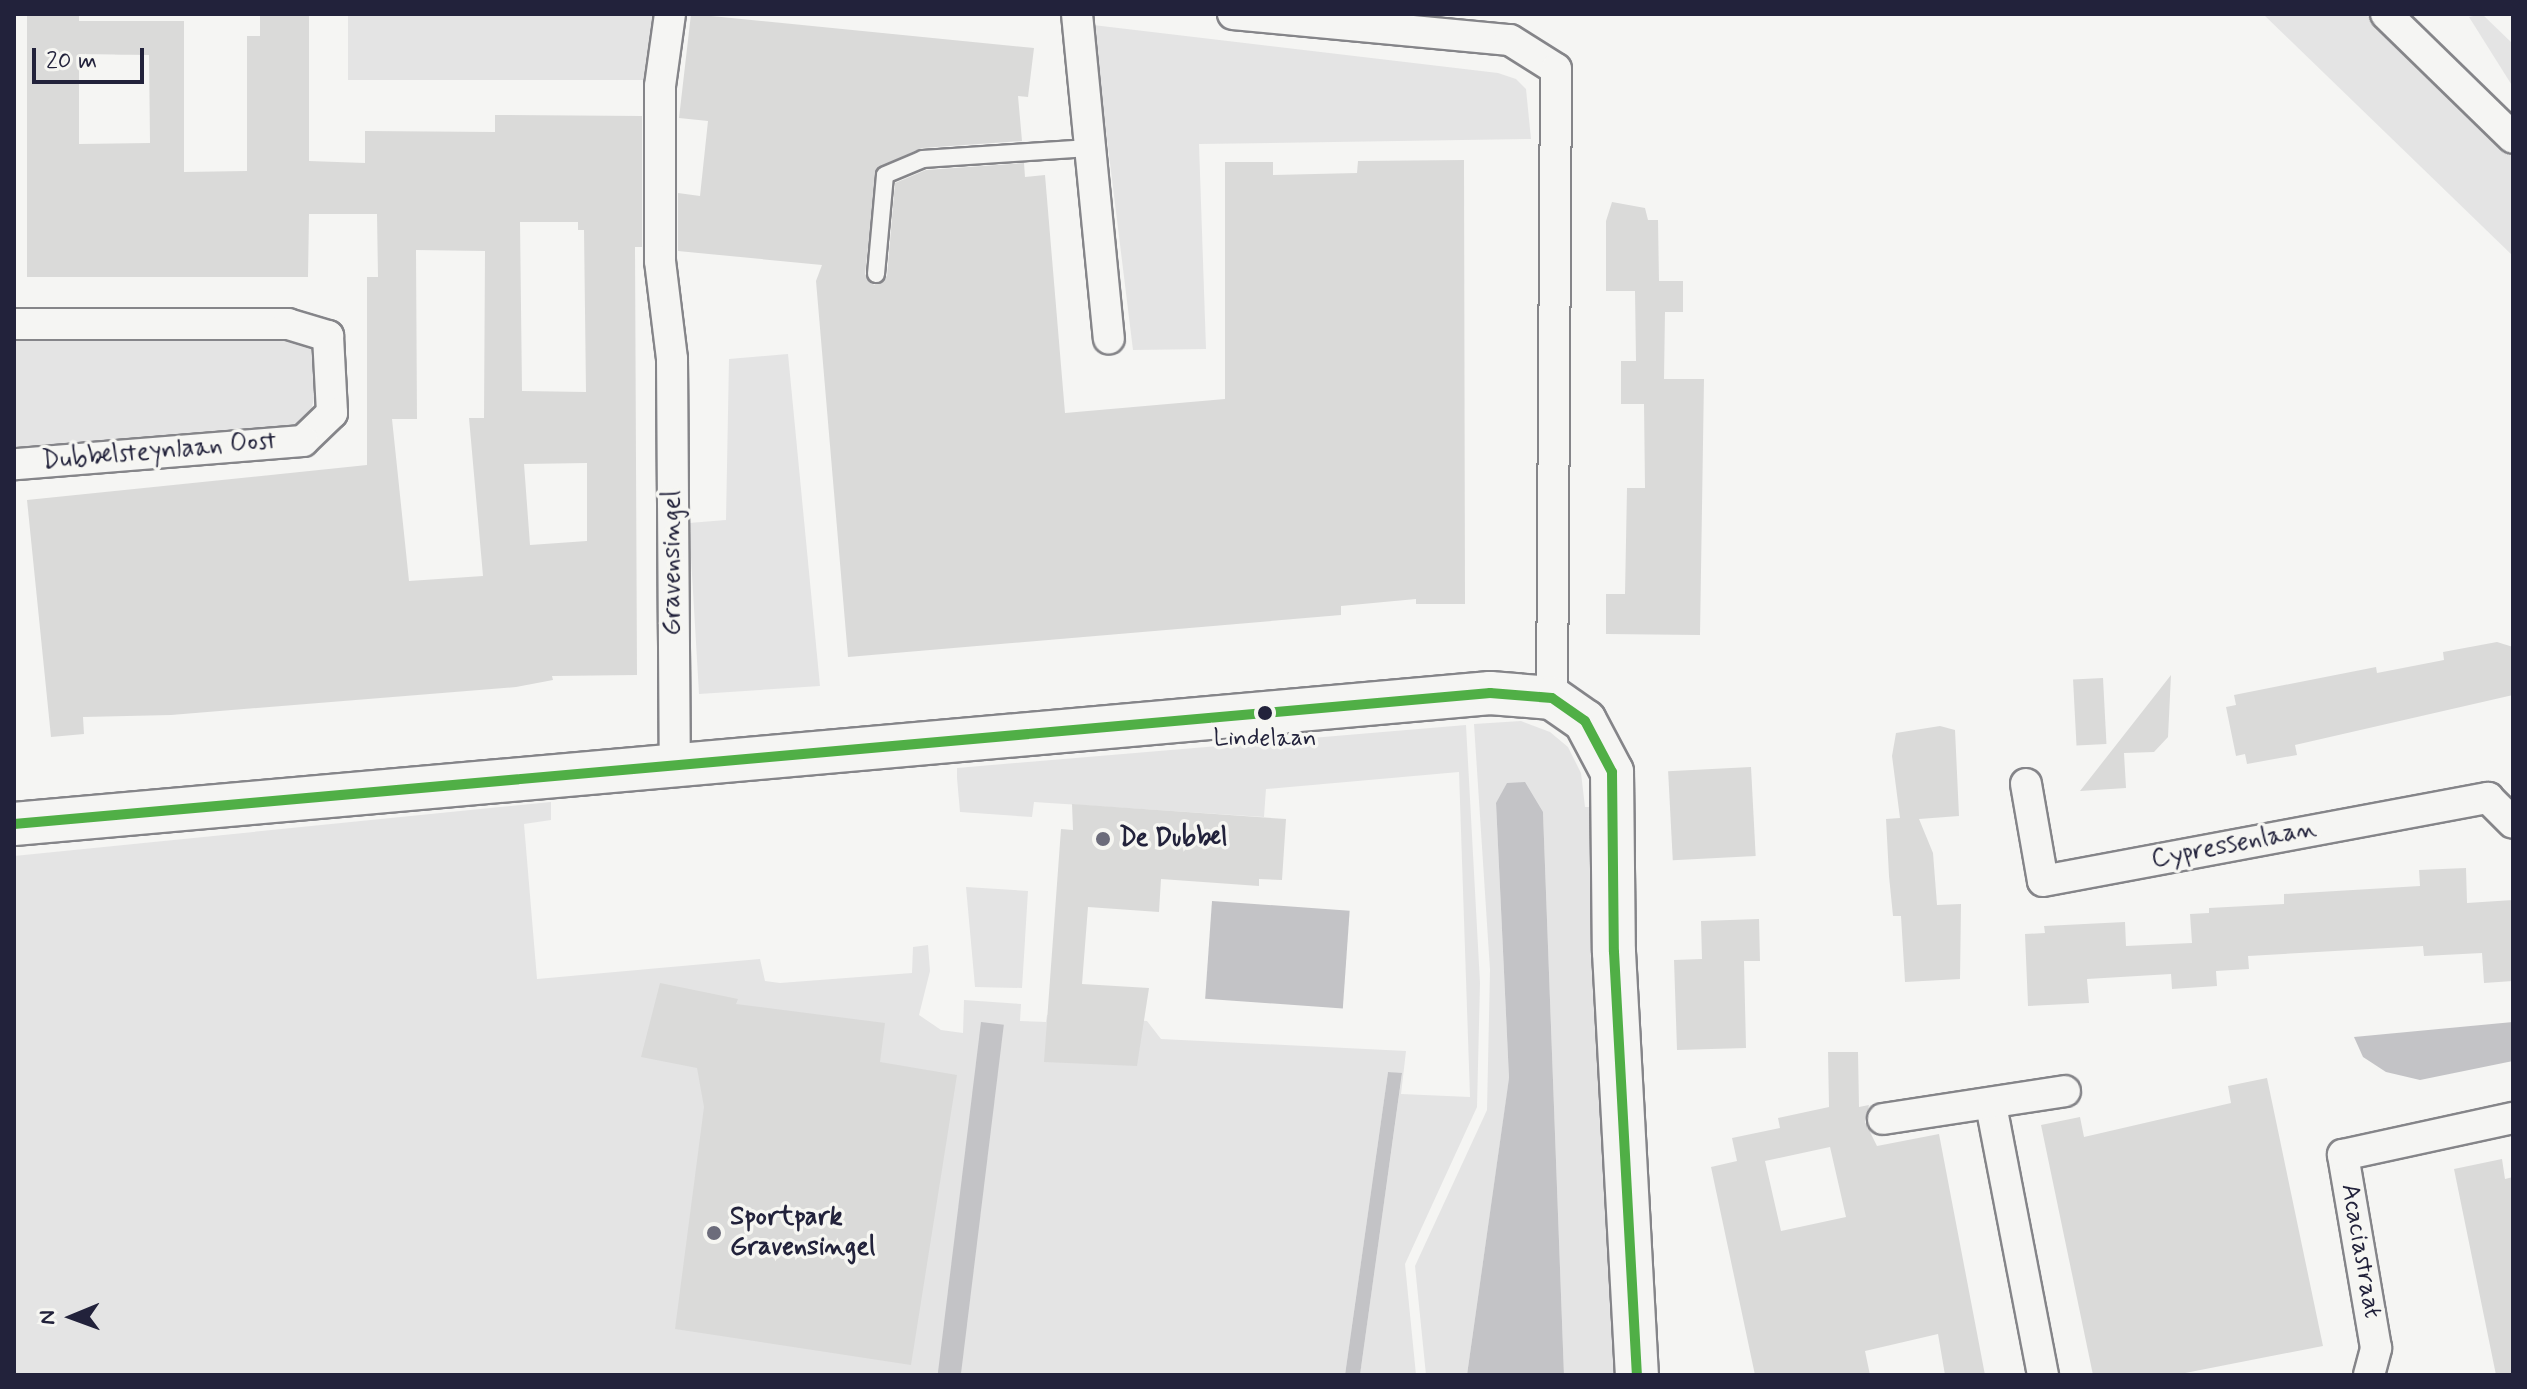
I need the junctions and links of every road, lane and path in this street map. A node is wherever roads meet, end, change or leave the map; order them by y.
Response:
1 (670, 14) edge
2 (1077, 14) edge
3 (1233, 14) edge
4 (2386, 14) edge
5 (2513, 138) edge
6 (1089, 148) junction
7 (876, 274) dead end
8 (14, 324) edge
9 (1109, 338) dead end
10 (14, 464) edge
11 (1552, 698) junction
12 (675, 766) junction
13 (2026, 784) dead end
14 (2513, 823) edge
15 (14, 824) edge
16 (2065, 1091) dead end
17 (1991, 1105) junction
18 (2513, 1118) edge
19 (1883, 1119) dead end
20 (1637, 1375) edge
21 (2043, 1375) edge
22 (2369, 1375) edge

1 - 12 street, Gravensingel
2 - 6 street
3 - 11 street
4 - 5 street
6 - 7 lane
6 - 9 street
8 - 10 street, Dubbelsteynlaan Oost
11 - 12 street
11 - 20 street
12 - 15 street
13 - 14 street, Cypressenlaan
16 - 17 street
17 - 19 street
17 - 21 street
18 - 22 street, Acaciastraat

